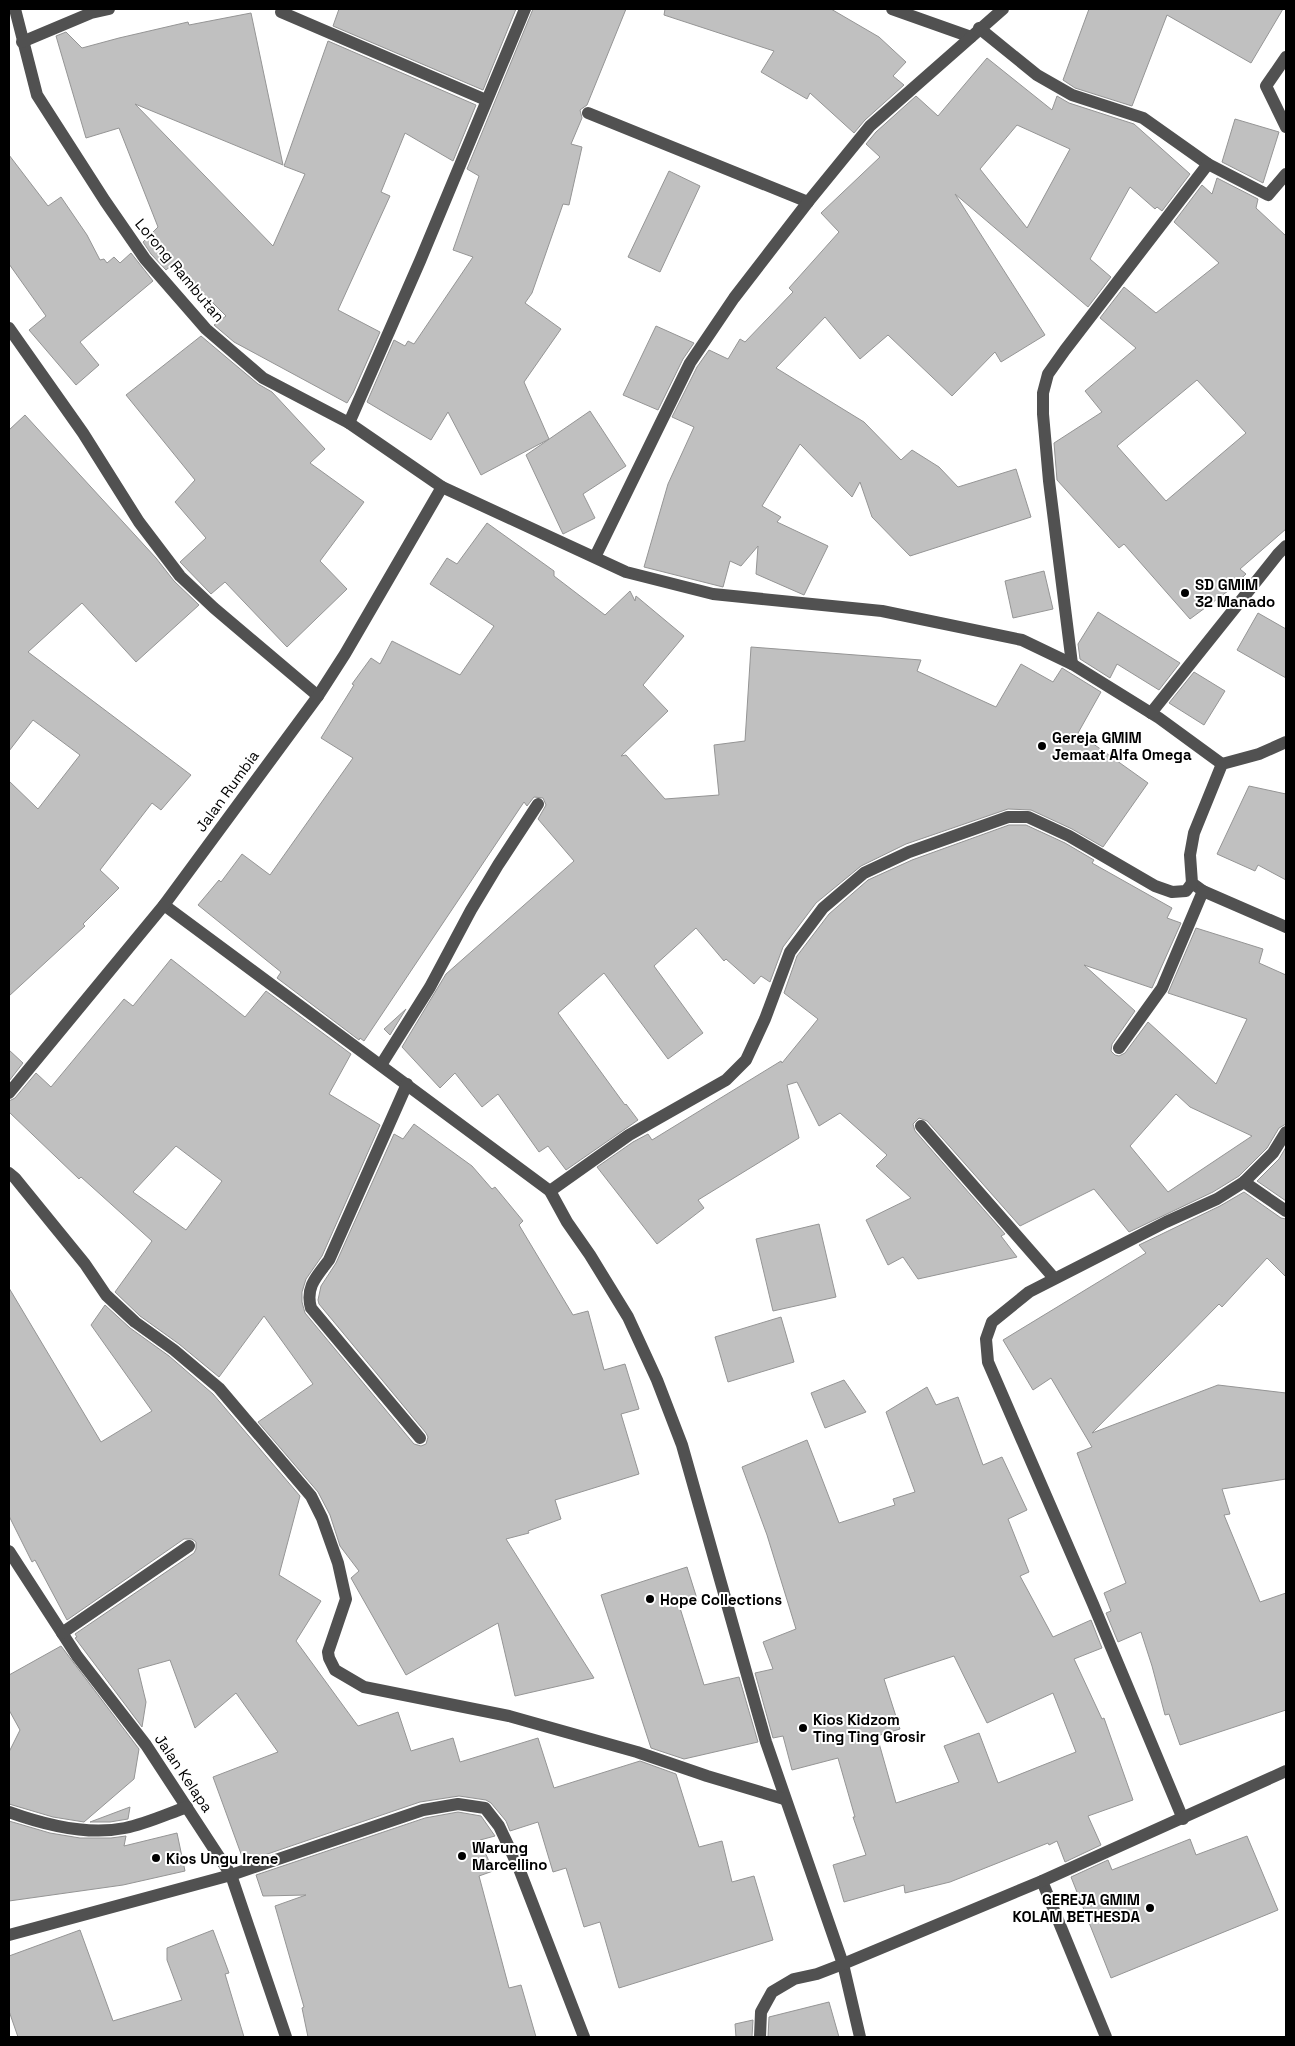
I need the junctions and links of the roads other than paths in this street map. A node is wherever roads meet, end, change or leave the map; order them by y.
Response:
1 (15, 9) edge
2 (108, 9) edge
3 (525, 9) edge
4 (892, 9) edge
5 (1003, 9) edge
6 (281, 12) dead end
7 (975, 33) junction
8 (22, 42) junction
9 (1286, 57) edge
10 (486, 100) junction
11 (588, 113) dead end
12 (1286, 127) edge
13 (1208, 164) junction
14 (1286, 174) edge
15 (808, 202) junction
16 (9, 328) edge
17 (349, 423) junction
18 (442, 487) junction
19 (1286, 546) edge
20 (595, 557) junction
21 (1072, 664) junction
22 (318, 696) junction
23 (1151, 713) junction
24 (1286, 742) edge
25 (1222, 764) junction
26 (538, 804) dead end
27 (1192, 883) junction
28 (1203, 891) junction
29 (164, 905) junction
30 (1286, 927) edge
31 (1119, 1048) dead end
32 (381, 1066) junction
33 (407, 1084) junction
34 (9, 1094) edge
35 (921, 1126) dead end
36 (1286, 1132) edge
37 (9, 1173) edge
38 (1244, 1182) junction
39 (550, 1191) junction
40 (1286, 1211) edge
41 (1054, 1278) junction
42 (420, 1438) dead end
43 (189, 1546) dead end
44 (9, 1551) edge
45 (62, 1633) junction
46 (1286, 1771) edge
47 (784, 1799) junction
48 (187, 1807) junction
49 (9, 1812) edge
50 (1183, 1818) junction
51 (230, 1876) junction
52 (1042, 1881) junction
53 (9, 1935) edge
54 (843, 1964) junction
55 (286, 2037) edge
56 (584, 2037) edge
57 (760, 2037) edge
58 (860, 2037) edge
59 (1106, 2037) edge

1 - 8 street, Lorong Rambutan
2 - 8 street
3 - 10 street
4 - 7 street
5 - 7 street
6 - 10 street
7 - 13 street
7 - 15 street
8 - 17 street, Lorong Rambutan
9 - 12 street
10 - 17 street
11 - 15 street
13 - 14 street
13 - 21 street
15 - 20 street
16 - 22 street
17 - 18 street, Lorong Rambutan
18 - 20 street, Lorong Rambutan
18 - 22 street, Jalan Rumbia
19 - 23 street
20 - 21 street, Lorong Rambutan
21 - 23 street, Lorong Rambutan
22 - 29 street, Jalan Rumbia
23 - 25 street, Lorong Rambutan
24 - 25 street
25 - 27 street
26 - 32 street
27 - 28 street
27 - 39 street
28 - 30 street
28 - 31 street
29 - 32 street
29 - 34 street, Jalan Rumbia
32 - 33 street
33 - 39 street
33 - 42 street
35 - 41 street
36 - 38 street
37 - 47 street
38 - 40 street
38 - 41 street
39 - 47 street
41 - 50 street
43 - 45 street
44 - 45 street, Jalan Kelapa
45 - 48 street, Jalan Kelapa
46 - 50 street
47 - 54 street
48 - 49 street
48 - 51 street, Jalan Kelapa
50 - 52 street
51 - 53 street
51 - 55 street, Jalan Kelapa
51 - 56 street
52 - 54 street
52 - 59 street
54 - 57 street
54 - 58 street

